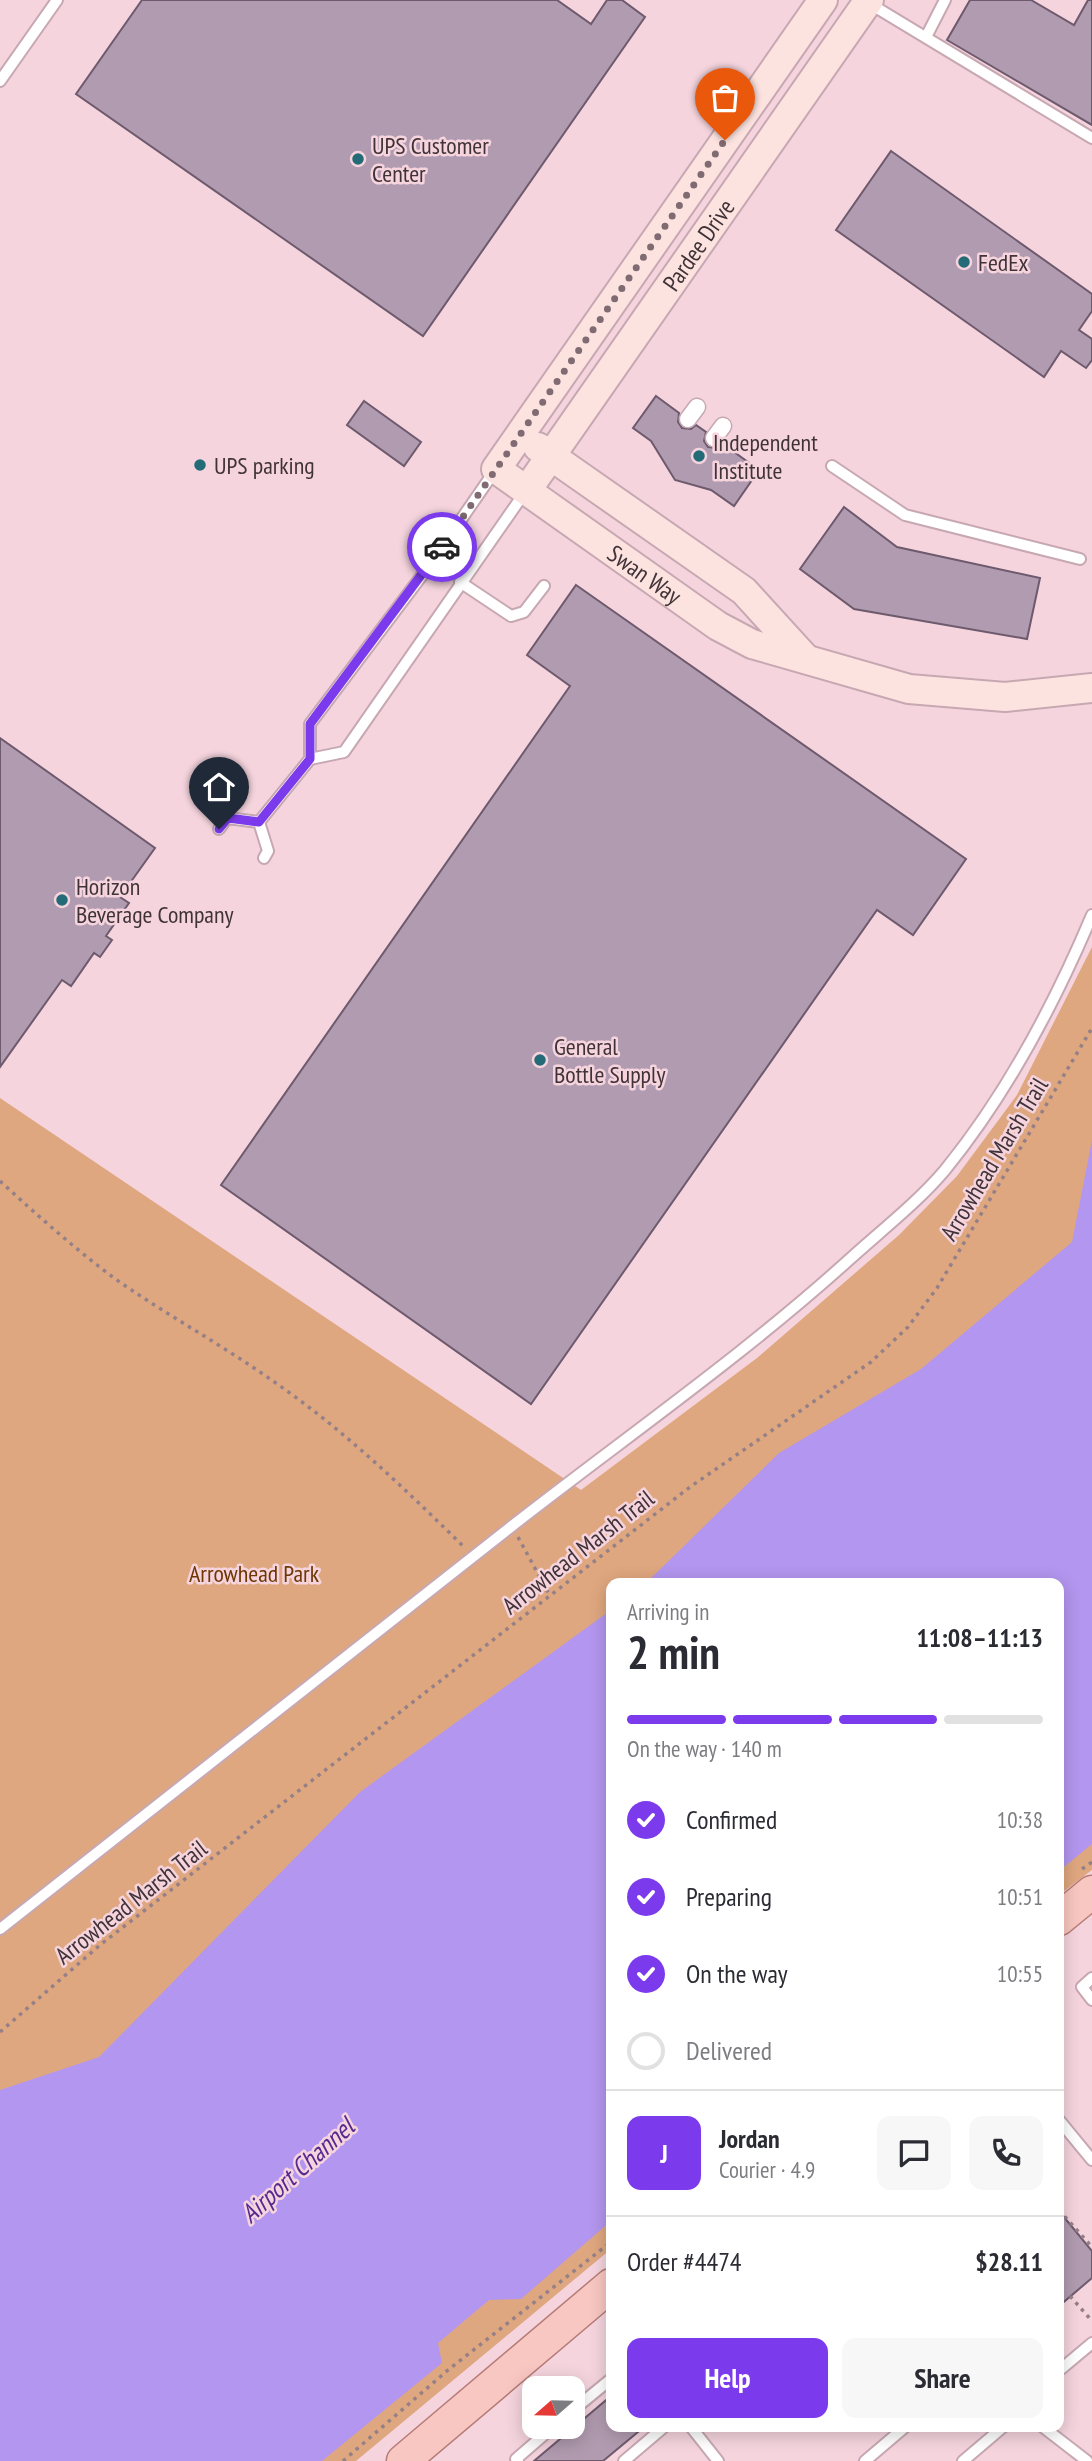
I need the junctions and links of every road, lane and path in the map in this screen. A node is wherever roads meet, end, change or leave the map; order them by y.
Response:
1 (57, 0) edge
2 (823, 0) edge
3 (945, 0) edge
4 (868, 1) edge
5 (926, 37) junction
6 (0, 81) edge
7 (1092, 138) edge
8 (520, 435) junction
9 (552, 455) junction
10 (832, 466) dead end
11 (496, 469) junction
12 (527, 490) junction
13 (1080, 559) dead end
14 (460, 582) junction
15 (544, 586) dead end
16 (806, 659) junction
17 (1092, 688) edge
18 (310, 759) junction
19 (259, 822) junction
20 (219, 829) dead end
21 (264, 858) dead end
22 (1092, 915) edge
23 (1092, 1028) edge
24 (0, 1181) edge
25 (512, 1527) junction
26 (474, 1557) junction
27 (550, 1596) junction
28 (1092, 1892) edge
29 (1064, 1915) edge
30 (0, 1929) edge
31 (1092, 1978) edge
32 (1092, 2000) edge
33 (0, 2032) edge
34 (1064, 2126) edge
35 (1092, 2160) edge
36 (1064, 2216) edge
37 (606, 2246) edge
38 (1092, 2247) edge
39 (606, 2289) edge
40 (1070, 2296) dead end
41 (1092, 2321) edge
42 (1092, 2343) edge
43 (1064, 2366) edge
44 (606, 2382) edge
45 (585, 2400) edge
46 (585, 2413) edge
47 (588, 2415) dead end
48 (658, 2432) edge
49 (695, 2432) edge
50 (898, 2432) edge
51 (997, 2432) edge
52 (1049, 2432) edge
53 (538, 2440) edge
54 (529, 2448) junction
55 (617, 2450) dead end
56 (538, 2458) dead end
57 (343, 2461) edge
58 (403, 2461) edge
59 (517, 2461) edge
60 (625, 2461) edge
61 (718, 2461) edge
62 (865, 2461) edge
63 (963, 2461) edge
64 (1087, 2461) edge

1 - 6 lane
2 - 8 main road, Pardee Drive
3 - 5 lane
4 - 5 lane
4 - 9 main road, Pardee Drive
5 - 7 lane
8 - 9 main road, Swan Way
8 - 11 main road, Pardee Drive
9 - 12 main road, Pardee Drive
9 - 16 main road, Swan Way
10 - 13 lane
11 - 12 main road, Swan Way
11 - 18 lane
12 - 14 lane
12 - 16 main road, Swan Way
14 - 15 lane
14 - 18 lane
16 - 17 main road, Swan Way
18 - 19 lane
19 - 20 lane
19 - 21 lane
22 - 25 lane
23 - 27 path, Arrowhead Marsh Trail
24 - 26 path
25 - 26 lane
25 - 27 path
26 - 30 lane
27 - 33 path, Arrowhead Marsh Trail
28 - 29 main road
31 - 32 lane
34 - 35 lane
36 - 38 path
37 - 57 path
39 - 58 main road
40 - 41 path
42 - 43 lane
44 - 45 lane
46 - 47 lane
48 - 60 lane
49 - 61 lane
50 - 62 lane
51 - 63 lane
52 - 64 lane
53 - 54 lane
54 - 56 lane
54 - 59 lane
55 - 60 lane

